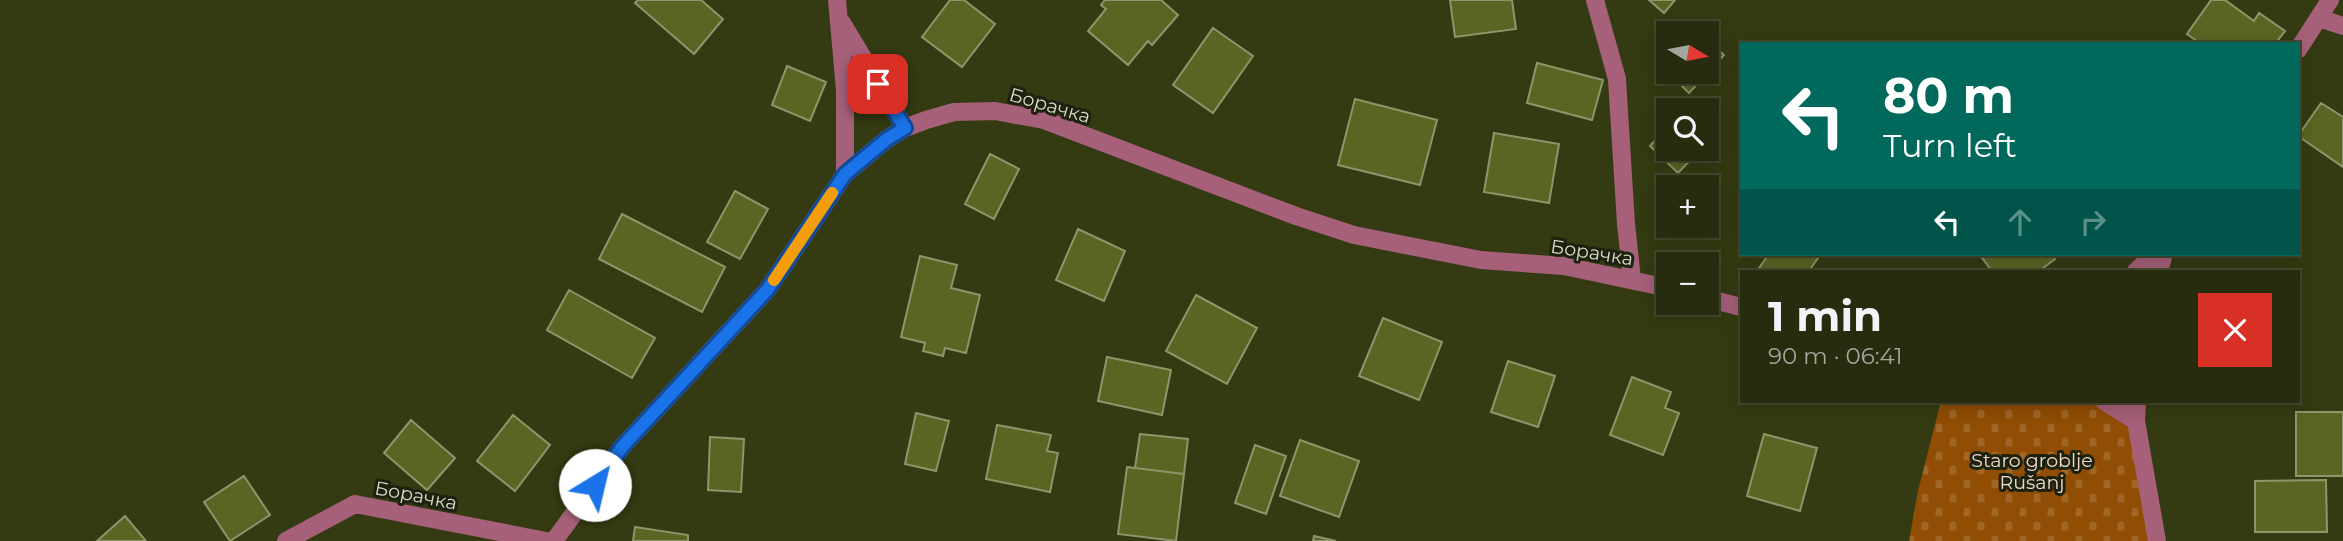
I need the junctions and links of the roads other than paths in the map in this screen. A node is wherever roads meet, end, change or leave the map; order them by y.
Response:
1 (1595, 0) edge
2 (2330, 0) edge
3 (838, 9) edge
4 (2319, 18) junction
5 (2343, 26) edge
6 (2300, 47) edge
7 (905, 128) junction
8 (845, 174) junction
9 (2153, 256) edge
10 (2137, 270) edge
11 (1632, 279) junction
12 (1656, 285) edge
13 (1719, 301) edge
14 (1740, 307) edge
15 (2107, 403) edge
16 (2137, 403) edge
17 (2136, 421) junction
18 (286, 541) edge
19 (546, 541) edge
20 (554, 541) edge
21 (2157, 541) edge

1 - 11 street
2 - 4 street
3 - 7 street
3 - 8 street
4 - 5 street
4 - 6 street
7 - 8 street, Борачка
7 - 11 street, Борачка
8 - 20 street, Борачка
9 - 10 street
11 - 12 street, Борачка
13 - 14 street
15 - 17 street
16 - 17 street
17 - 21 street
18 - 19 street, Борачка

